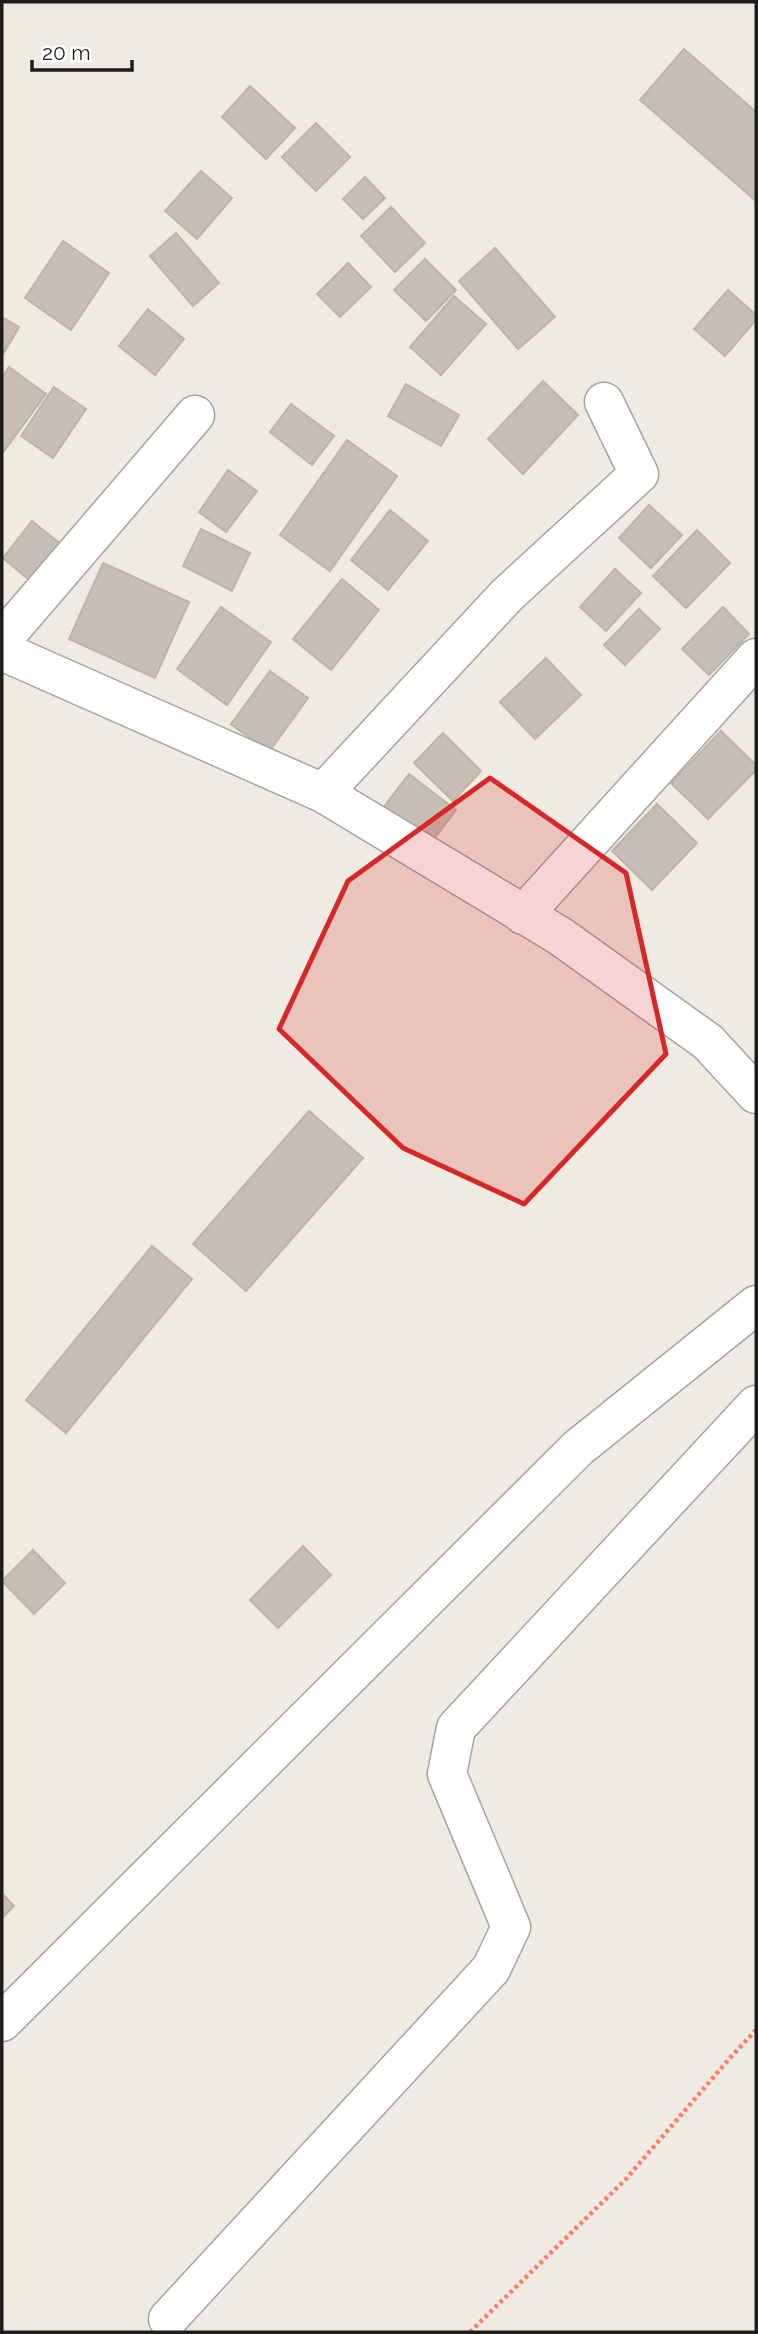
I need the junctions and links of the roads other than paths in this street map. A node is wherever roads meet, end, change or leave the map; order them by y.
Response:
1 (604, 402) dead end
2 (195, 415) dead end
3 (2, 640) edge
4 (2, 651) edge
5 (756, 658) edge
6 (323, 793) junction
7 (523, 915) junction
8 (756, 1094) edge
9 (756, 1305) edge
10 (756, 1405) edge
11 (2, 2021) edge
12 (168, 2319) dead end

1 - 6 street
2 - 3 street
4 - 6 street
5 - 7 street
6 - 7 street
7 - 8 street
9 - 11 street
10 - 12 street

